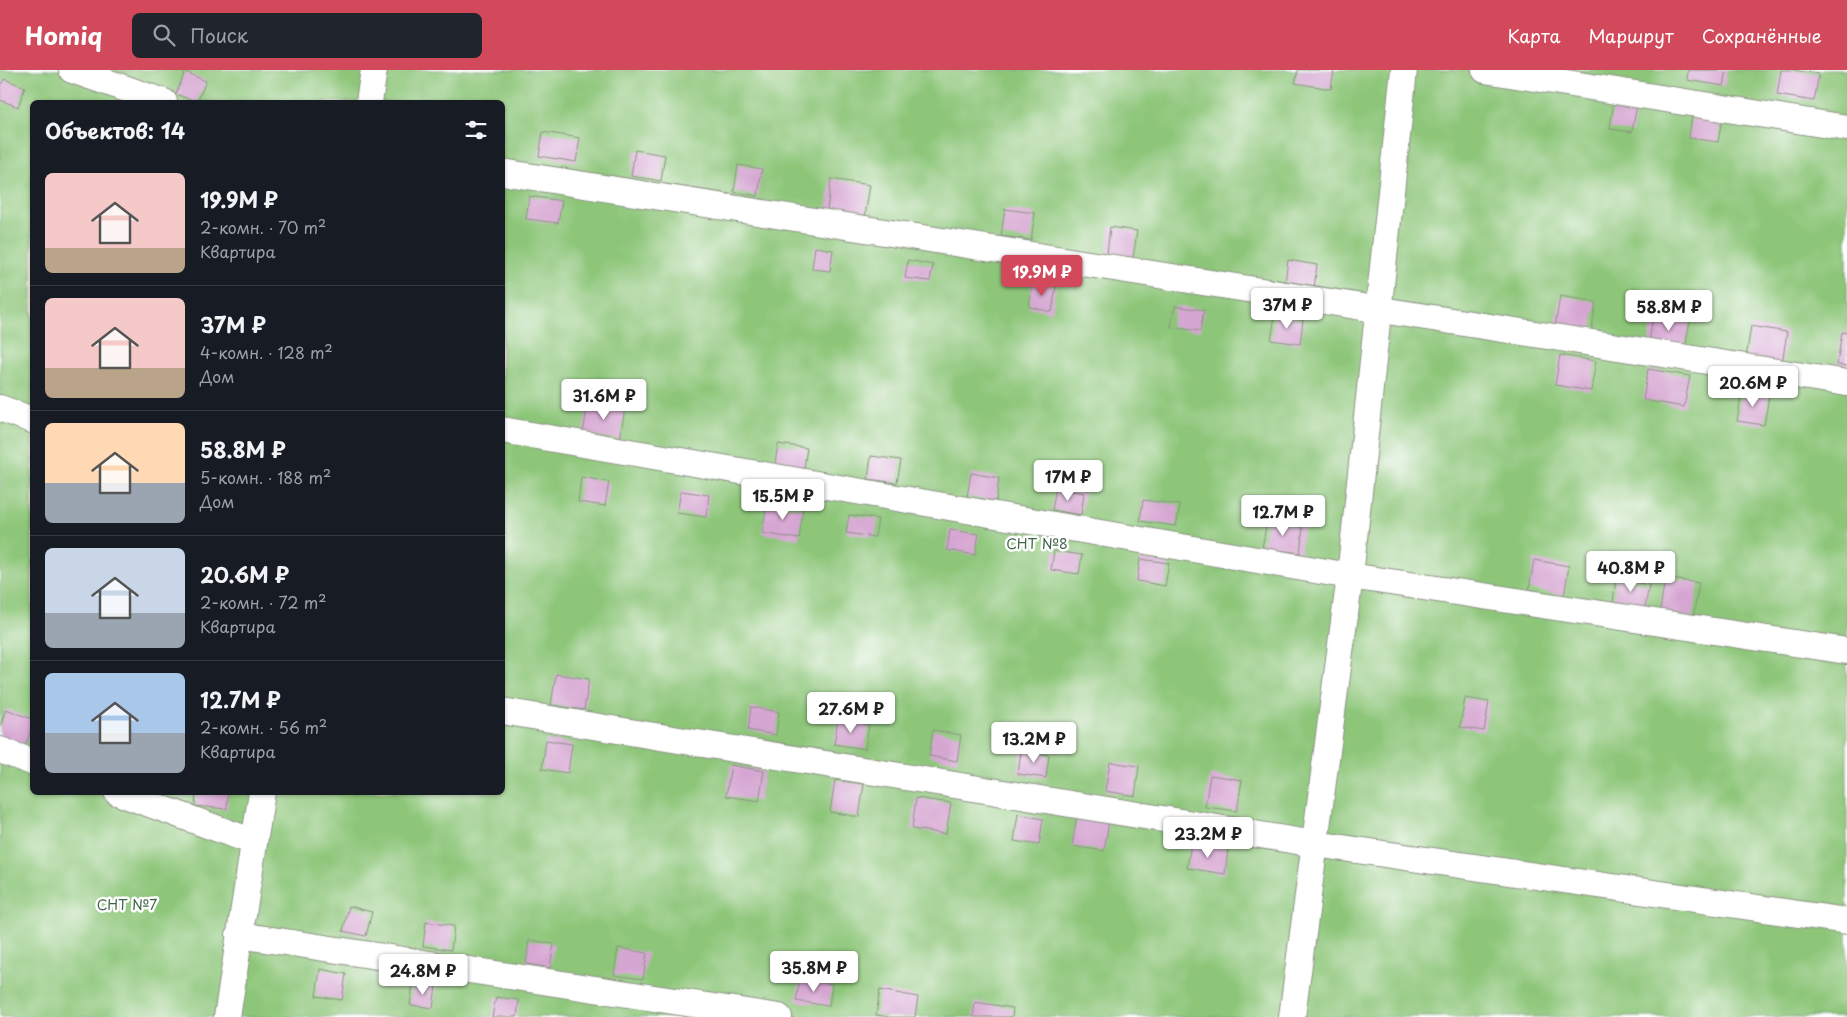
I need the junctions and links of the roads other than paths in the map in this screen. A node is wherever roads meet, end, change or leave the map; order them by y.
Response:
1 (72, 70) edge
2 (374, 70) edge
3 (1404, 70) edge
4 (1485, 70) edge
5 (158, 100) edge
6 (369, 100) edge
7 (1847, 128) edge
8 (505, 172) edge
9 (1378, 309) junction
10 (1847, 383) edge
11 (0, 408) edge
12 (30, 419) edge
13 (505, 431) edge
14 (1350, 576) junction
15 (1847, 651) edge
16 (505, 711) edge
17 (0, 750) edge
18 (30, 761) edge
19 (125, 795) edge
20 (262, 795) edge
21 (254, 842) junction
22 (1315, 844) junction
23 (1847, 921) edge
24 (239, 935) junction
25 (227, 1017) edge
26 (780, 1017) edge
27 (1292, 1017) edge

1 - 5 street
2 - 6 street
3 - 9 street
4 - 7 street
8 - 9 street
9 - 10 street
9 - 14 street
11 - 12 street
13 - 14 street
14 - 15 street
14 - 22 street
16 - 22 street
17 - 18 street
19 - 21 street
20 - 21 street
21 - 24 street
22 - 23 street
22 - 27 street
24 - 25 street
24 - 26 street

